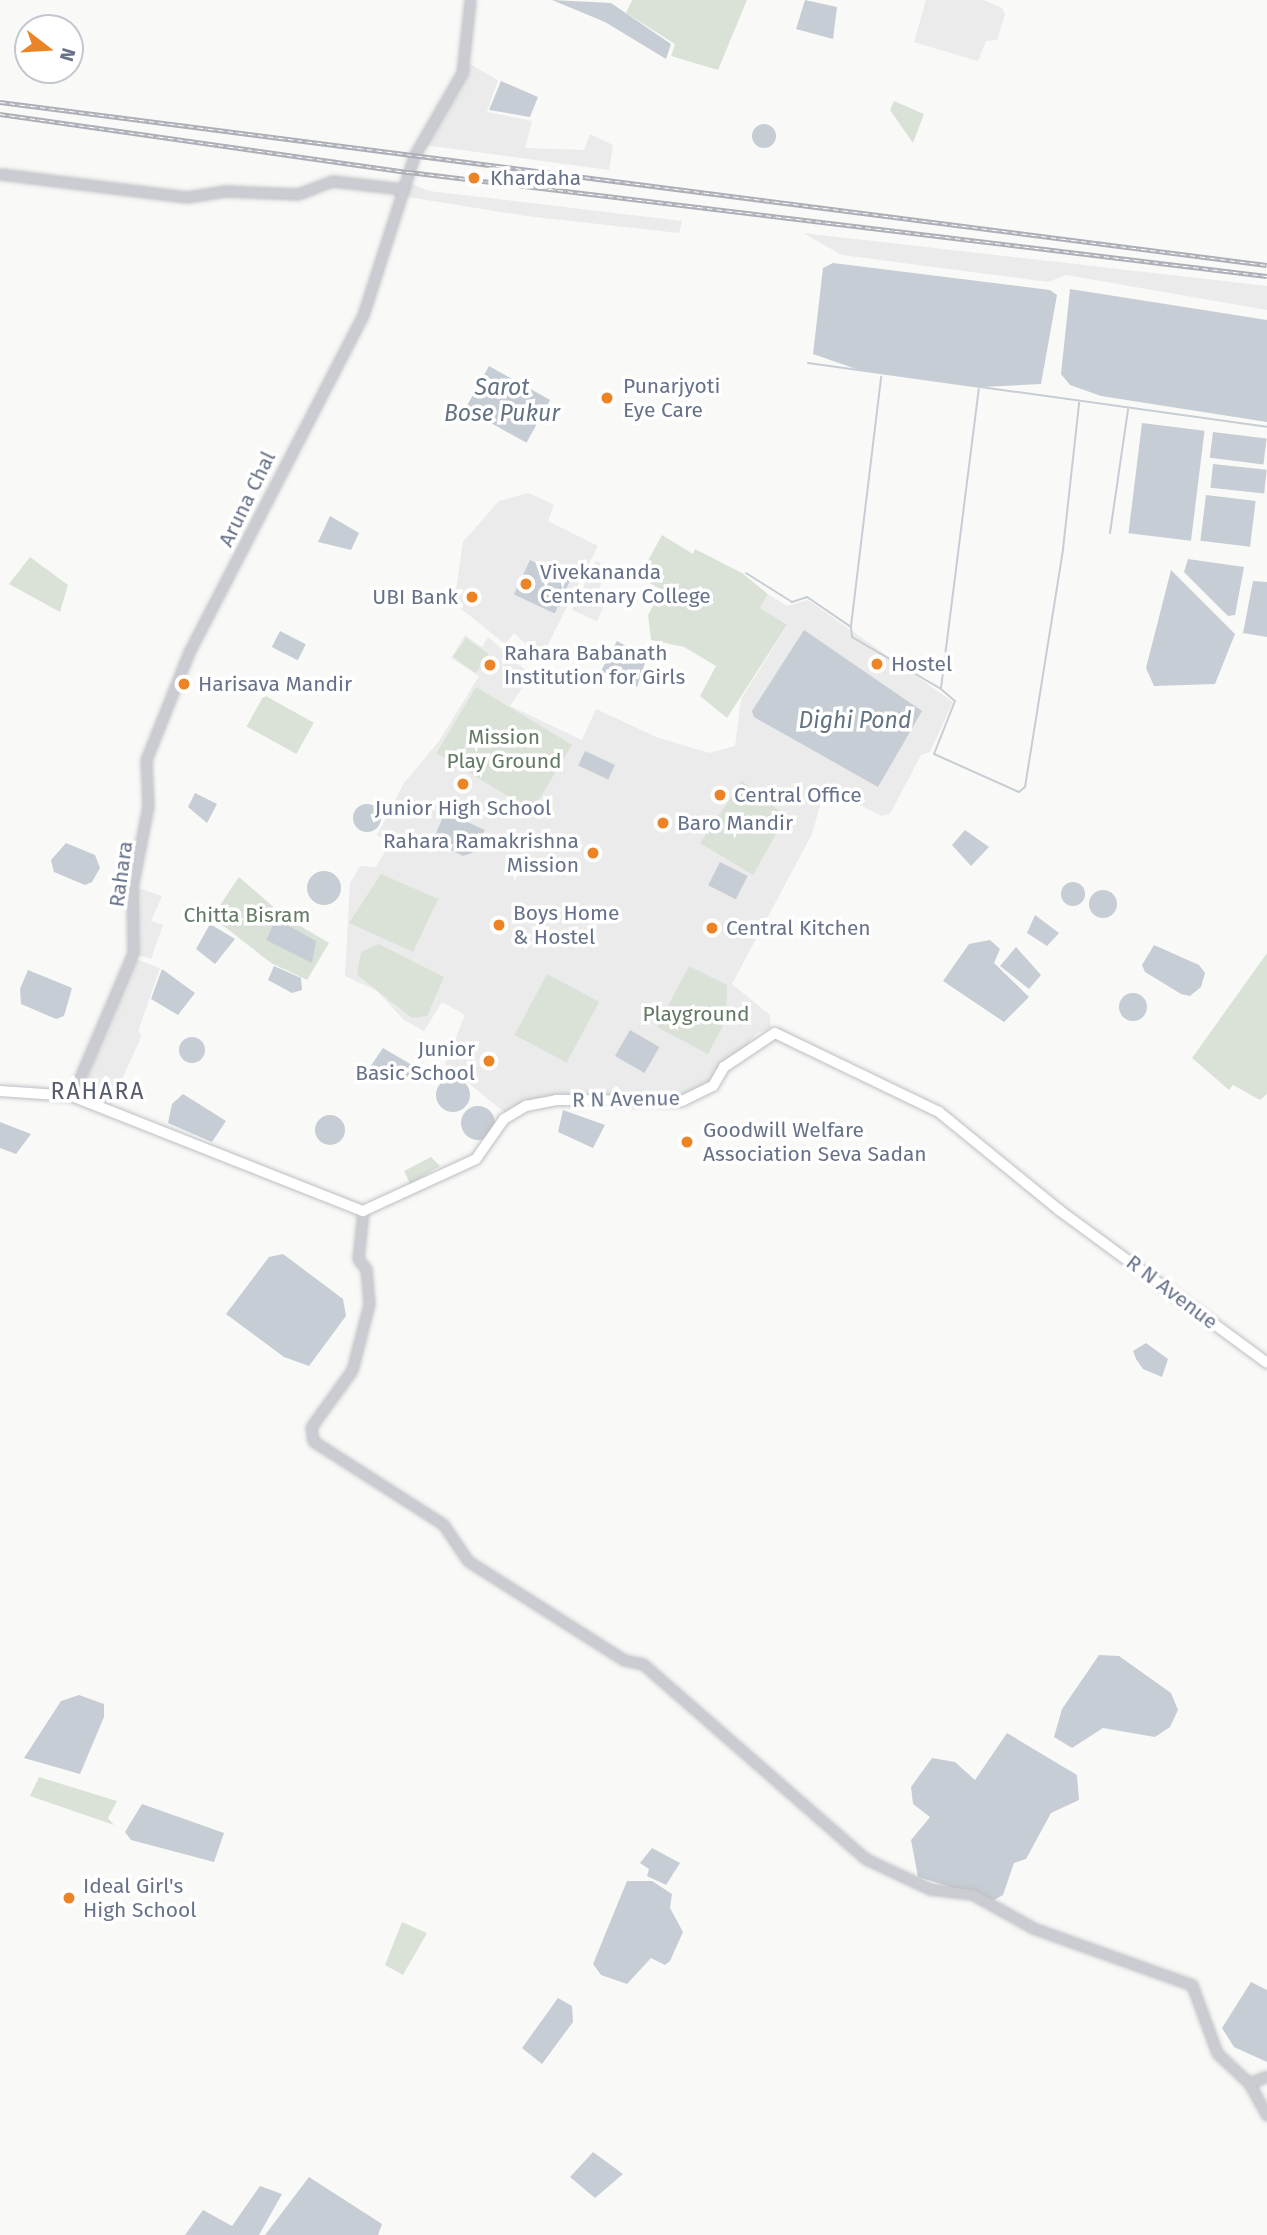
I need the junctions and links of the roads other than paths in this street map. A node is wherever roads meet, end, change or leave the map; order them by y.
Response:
1 (470, 0) edge
2 (0, 174) edge
3 (403, 189) junction
4 (189, 652) joint
5 (0, 1091) edge
6 (72, 1096) junction
7 (363, 1211) junction
8 (1267, 1363) edge
9 (1267, 2076) edge
10 (1249, 2083) junction
11 (1267, 2115) edge

1 - 3 street, Aruna Chal
2 - 3 street
3 - 4 street, Aruna Chal
4 - 6 street, Rahara
5 - 6 main road
6 - 7 main road
7 - 8 main road, R N Avenue
7 - 10 street
9 - 10 street
10 - 11 street

